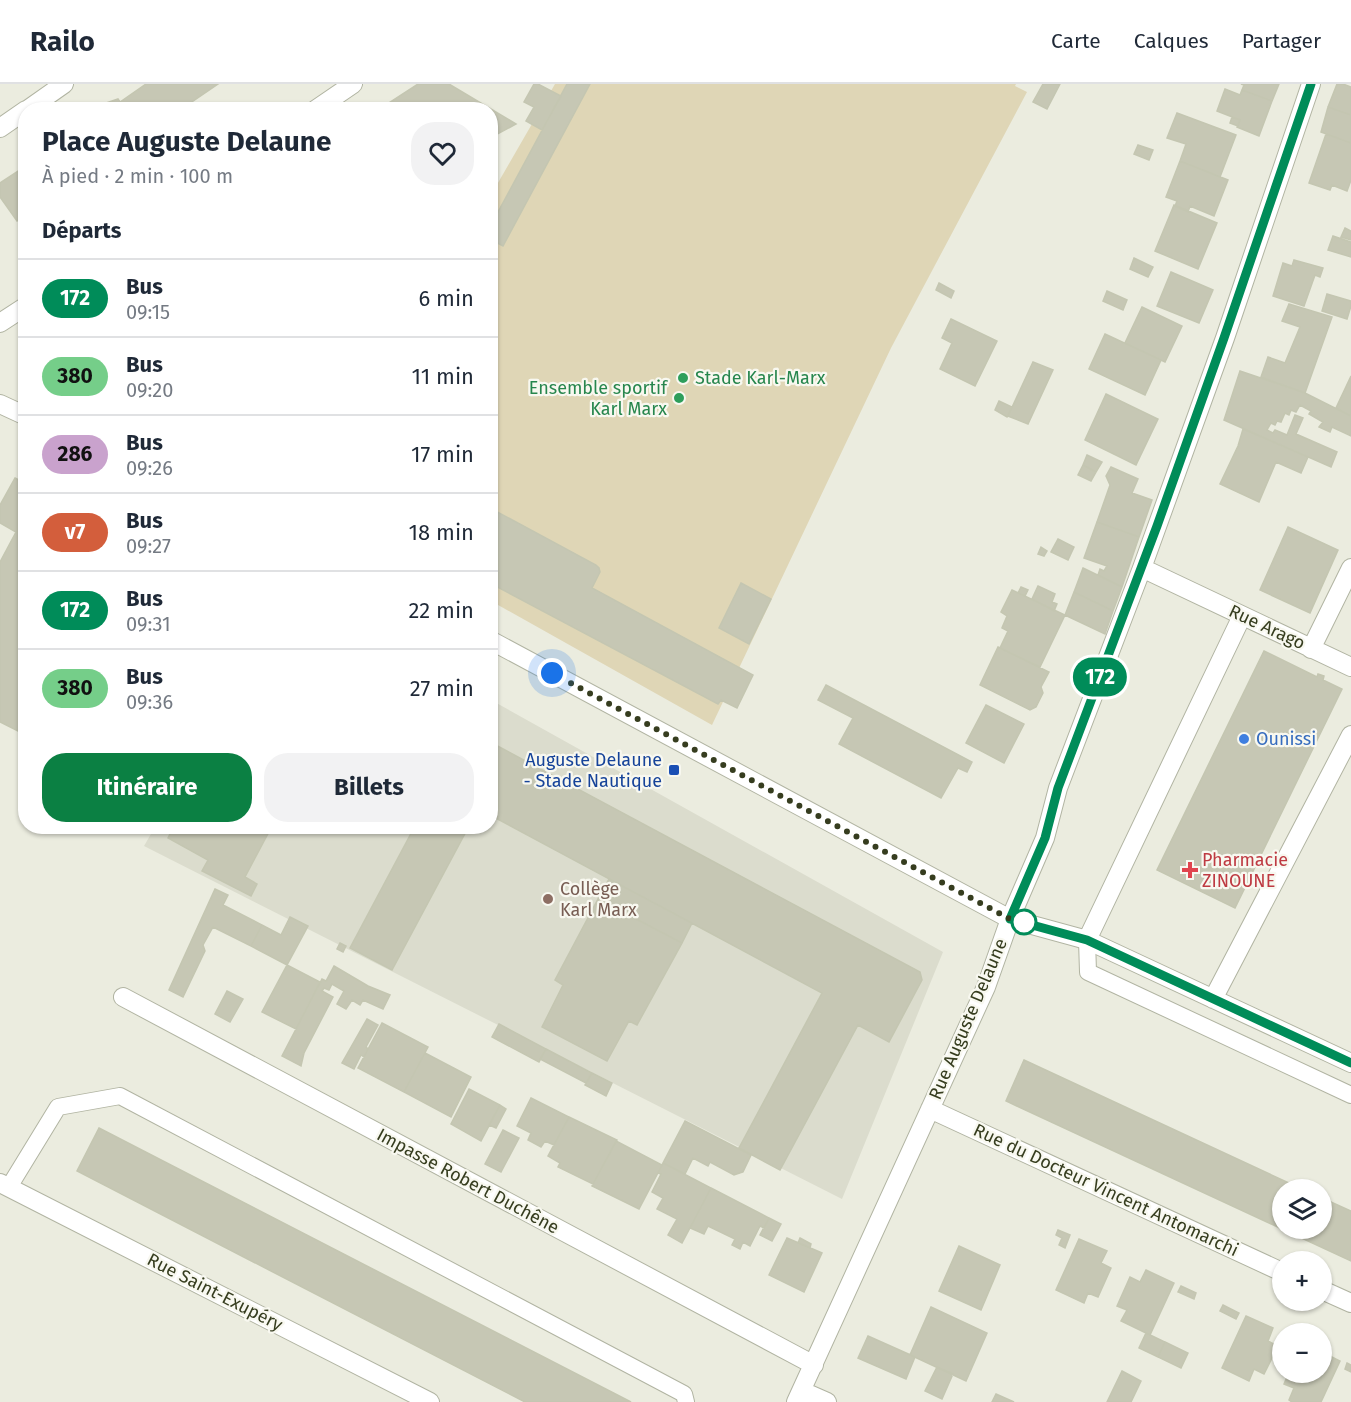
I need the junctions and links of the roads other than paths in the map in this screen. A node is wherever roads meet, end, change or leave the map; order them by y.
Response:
1 (64, 84) edge
2 (353, 84) edge
3 (1311, 84) edge
4 (38, 102) edge
5 (327, 102) edge
6 (18, 116) edge
7 (0, 128) edge
8 (18, 311) edge
9 (0, 322) edge
10 (0, 404) edge
11 (18, 412) edge
12 (1142, 567) junction
13 (1351, 568) edge
14 (1242, 616) junction
15 (498, 644) edge
16 (1311, 649) junction
17 (1351, 668) edge
18 (1351, 735) edge
19 (1010, 919) junction
20 (1087, 940) junction
21 (123, 996) dead end
22 (1213, 999) junction
23 (1351, 1063) edge
24 (1351, 1095) edge
25 (930, 1109) junction
26 (4, 1185) edge
27 (1272, 1267) edge
28 (1332, 1294) edge
29 (1351, 1303) edge
30 (814, 1365) junction
31 (799, 1396) edge
32 (430, 1402) edge
33 (686, 1402) edge
34 (827, 1402) edge

1 - 4 street
2 - 5 street
3 - 12 street, Rue Auguste Delaune
6 - 7 street
8 - 9 street
10 - 11 street
12 - 14 street, Rue Arago
12 - 19 street, Rue Auguste Delaune
13 - 16 street, Rue Arago
14 - 16 street, Rue Arago
14 - 20 street
15 - 19 street
16 - 17 street
18 - 22 street
19 - 20 street
19 - 25 street, Rue Auguste Delaune
20 - 22 street
20 - 24 lane
21 - 30 street, Impasse Robert Duchêne
22 - 23 street
25 - 27 street, Rue du Docteur Vincent Antomarchi
25 - 30 street, Rue Auguste Delaune
26 - 32 street, Rue Saint-Exupéry
26 - 33 lane
28 - 29 street
30 - 31 street, Rue Auguste Delaune
31 - 34 street

